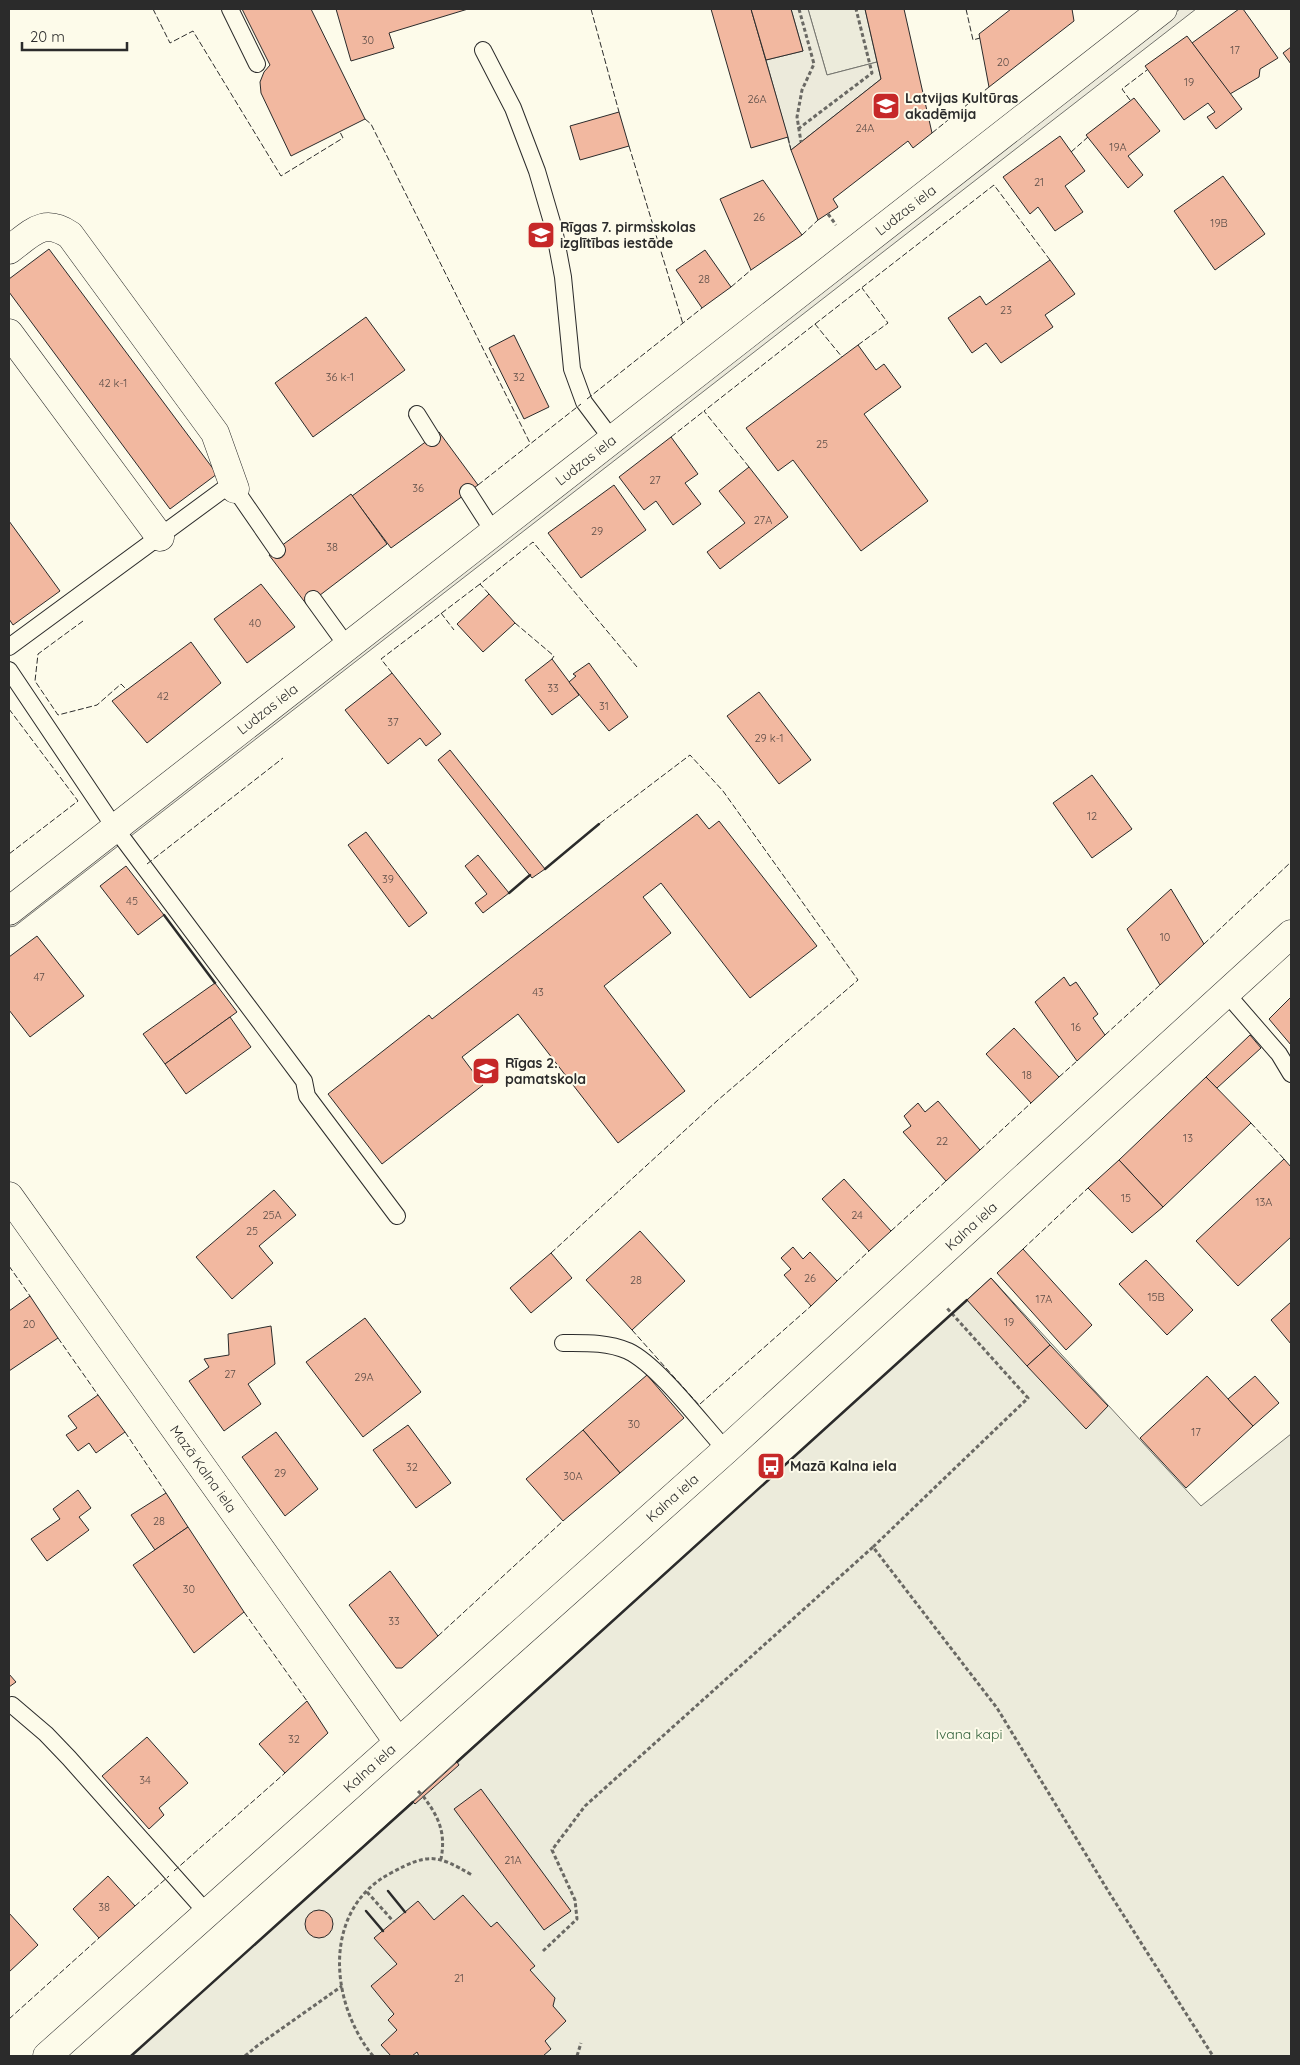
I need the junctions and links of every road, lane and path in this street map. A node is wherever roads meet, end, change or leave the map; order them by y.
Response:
1 (230, 9) edge
2 (799, 9) edge
3 (856, 9) edge
4 (1163, 9) edge
5 (484, 50) dead end
6 (257, 64) dead end
7 (798, 129) junction
8 (801, 142) dead end
9 (9, 250) edge
10 (9, 333) edge
11 (417, 414) dead end
12 (432, 438) dead end
13 (611, 438) junction
14 (235, 490) junction
15 (468, 492) dead end
16 (493, 530) junction
17 (160, 537) junction
18 (277, 550) dead end
19 (313, 600) dead end
20 (347, 646) junction
21 (9, 647) edge
22 (9, 670) edge
23 (115, 828) junction
24 (9, 911) edge
25 (1291, 934) edge
26 (1226, 993) junction
27 (1291, 1074) edge
28 (9, 1196) edge
29 (397, 1216) dead end
30 (946, 1307) dead end
31 (563, 1343) dead end
32 (726, 1450) junction
33 (874, 1547) junction
34 (12, 1705) dead end
35 (398, 1742) junction
36 (418, 1790) dead end
37 (441, 1859) junction
38 (472, 1875) dead end
39 (367, 1892) junction
40 (207, 1913) junction
41 (394, 1922) dead end
42 (542, 1951) dead end
43 (342, 1986) junction
44 (581, 2043) dead end
45 (366, 2048) junction
46 (47, 2056) edge
47 (246, 2056) edge
48 (369, 2056) edge
49 (373, 2056) edge
50 (577, 2056) edge
51 (1213, 2056) edge

1 - 6 lane
2 - 7 path
3 - 7 path
4 - 13 street, Ludzas iela
5 - 13 lane
7 - 8 path
9 - 14 street
10 - 17 street
11 - 12 lane
13 - 16 street, Ludzas iela
14 - 17 lane
14 - 18 lane
15 - 16 lane
16 - 20 street, Ludzas iela
17 - 21 lane
19 - 20 lane
20 - 23 street, Ludzas iela
22 - 23 lane
23 - 24 street, Ludzas iela
23 - 29 lane
25 - 26 street, Kalna iela
26 - 27 lane
26 - 32 street, Kalna iela
28 - 35 street, Mazā Kalna iela
30 - 33 path
31 - 32 lane
32 - 35 street, Kalna iela
33 - 42 path
33 - 51 path
34 - 40 lane
35 - 40 street, Kalna iela
36 - 37 path
37 - 38 path
37 - 39 path
39 - 41 path
39 - 43 path
40 - 46 street, Kalna iela
43 - 45 path
43 - 47 path
44 - 50 path
45 - 48 path
45 - 49 path

